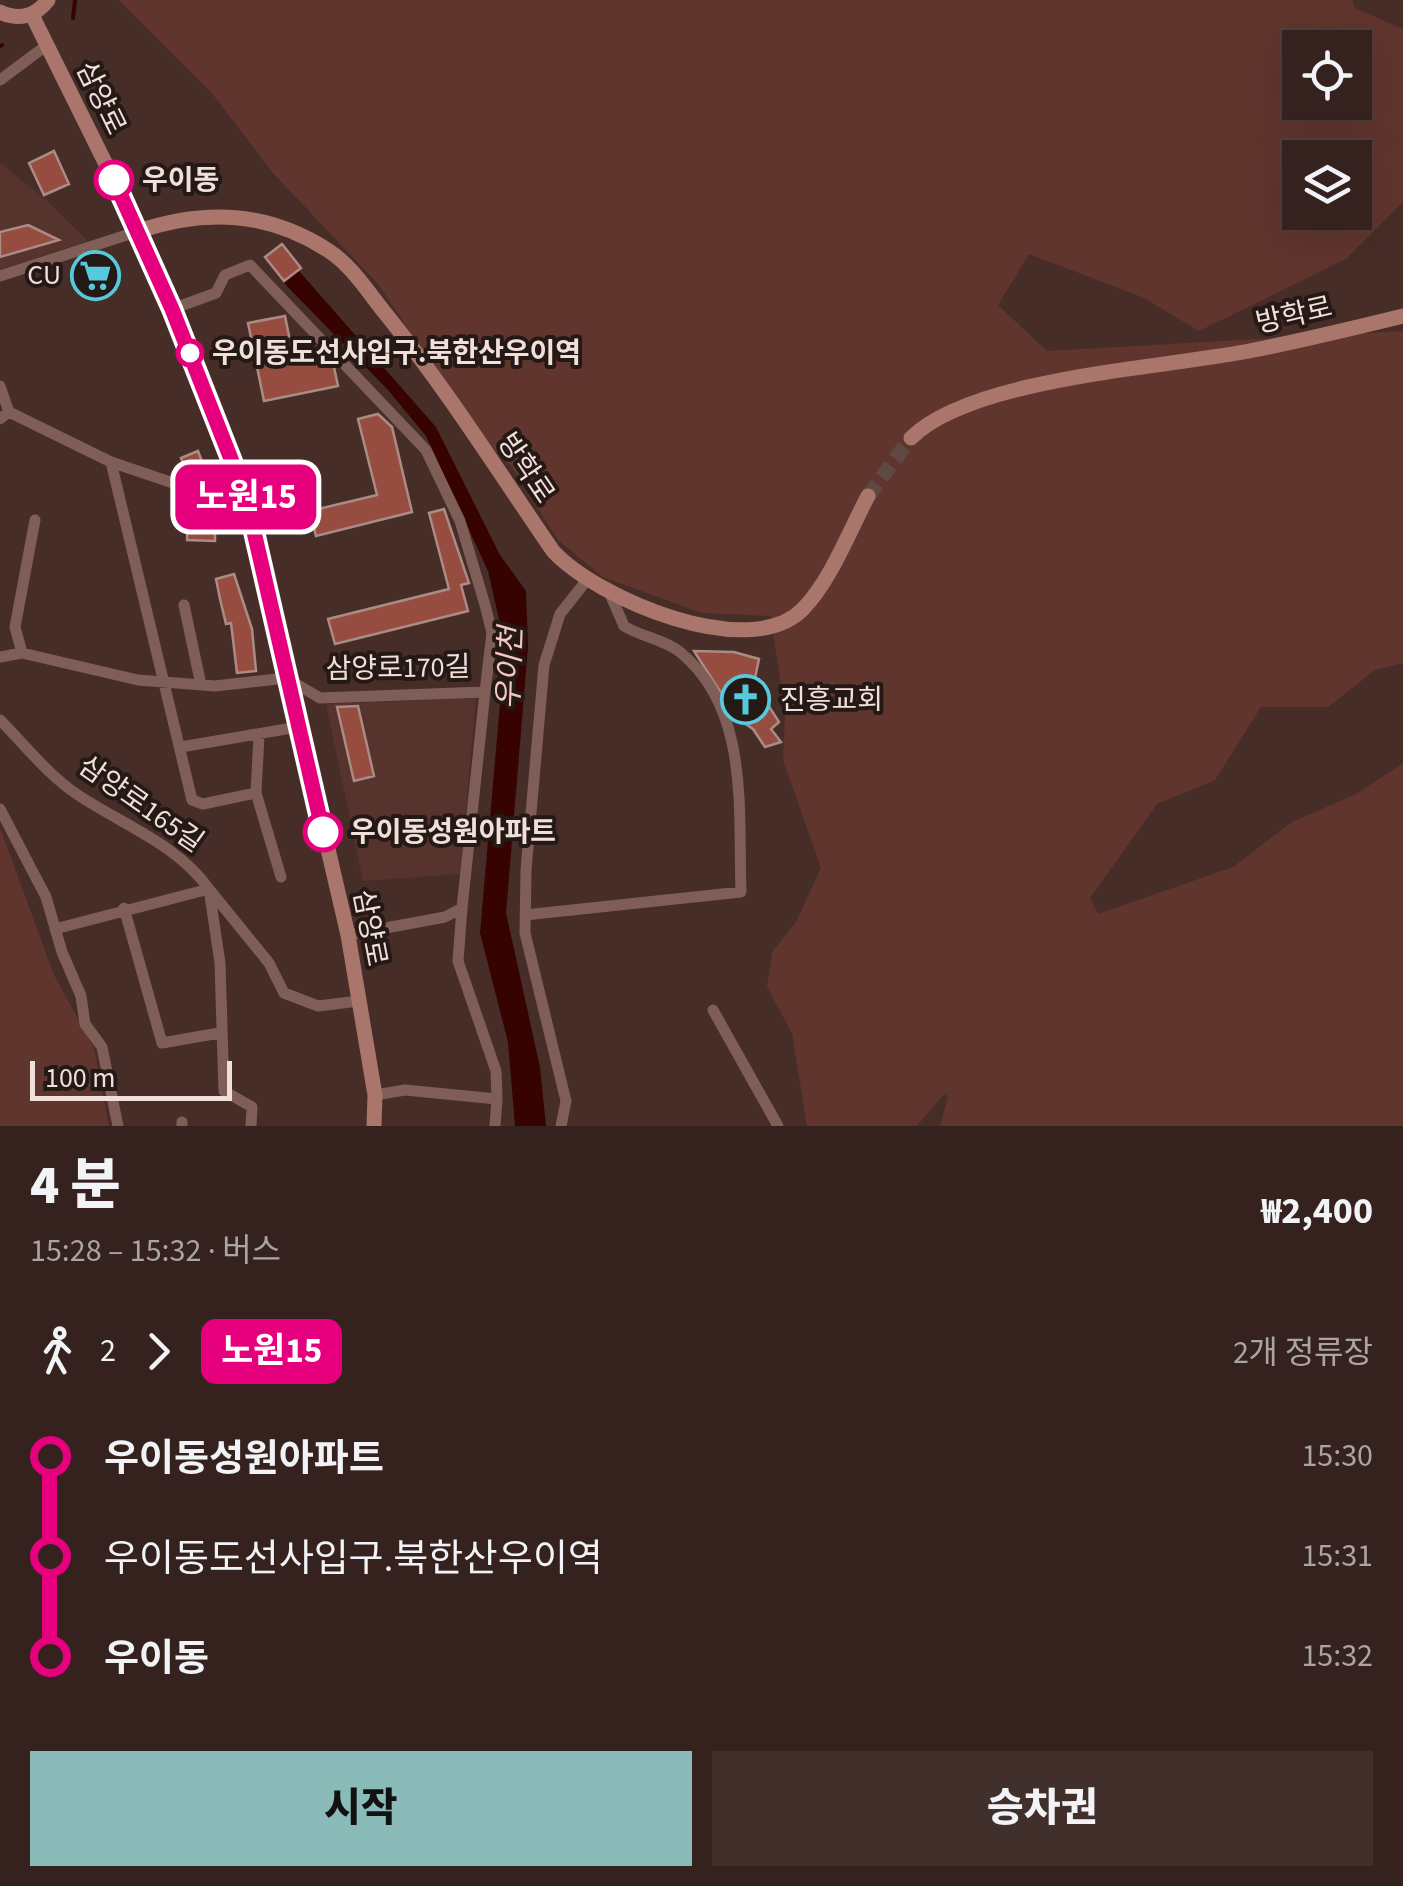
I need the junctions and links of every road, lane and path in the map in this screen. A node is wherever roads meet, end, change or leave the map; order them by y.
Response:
1 (48, 0) edge
2 (0, 12) edge
3 (32, 15) junction
4 (47, 44) junction
5 (0, 80) edge
6 (139, 230) junction
7 (0, 276) edge
8 (172, 309) junction
9 (1403, 316) edge
10 (0, 386) edge
11 (5, 416) edge
12 (911, 438) tunnel mouth
13 (112, 462) junction
14 (868, 496) tunnel mouth
15 (249, 513) junction
16 (35, 520) dead end
17 (586, 580) junction
18 (610, 594) junction
19 (184, 605) dead end
20 (22, 653) junction
21 (0, 657) edge
22 (286, 678) junction
23 (165, 682) junction
24 (201, 684) junction
25 (486, 692) junction
26 (0, 720) edge
27 (298, 728) junction
28 (259, 735) junction
29 (181, 747) junction
30 (256, 793) junction
31 (0, 810) edge
32 (282, 878) dead end
33 (210, 889) junction
34 (124, 908) junction
35 (462, 908) junction
36 (525, 916) junction
37 (55, 928) junction
38 (348, 934) junction
39 (359, 1001) junction
40 (714, 1010) dead end
41 (219, 1032) junction
42 (375, 1095) junction
43 (497, 1099) junction
44 (118, 1126) edge
45 (251, 1126) edge
46 (374, 1126) edge
47 (496, 1126) edge
48 (561, 1126) edge
49 (778, 1126) edge

1 - 3 main road
2 - 3 main road
3 - 4 main road, 삼양로
4 - 5 street
4 - 6 main road, 삼양로
6 - 7 street
6 - 8 main road, 삼양로
6 - 17 main road, 방학로
8 - 15 main road, 삼양로
8 - 25 street, 삼양로170길
9 - 12 main road, 방학로
10 - 11 street
11 - 13 street
13 - 15 street
13 - 23 street
14 - 18 main road, 방학로
15 - 22 main road, 삼양로
16 - 20 street
17 - 18 main road, 방학로
17 - 36 street
18 - 36 street
19 - 24 street
20 - 21 street
20 - 23 street
22 - 24 street
22 - 25 street, 삼양로170길
22 - 27 main road, 삼양로
23 - 24 street
23 - 29 street
25 - 35 street
26 - 33 street, 삼양로165길
27 - 28 street
27 - 38 main road, 삼양로
28 - 29 street
28 - 30 street
29 - 30 street
30 - 32 street
31 - 37 street
33 - 34 street, 삼양로165길
33 - 39 street, 삼양로165길
33 - 41 street
34 - 37 street, 삼양로165길
34 - 41 street
35 - 38 street
35 - 43 street
36 - 48 street
37 - 44 street
38 - 39 main road, 삼양로
39 - 42 main road, 삼양로
40 - 49 street
41 - 45 street
42 - 43 street
42 - 46 main road, 삼양로
43 - 47 street

